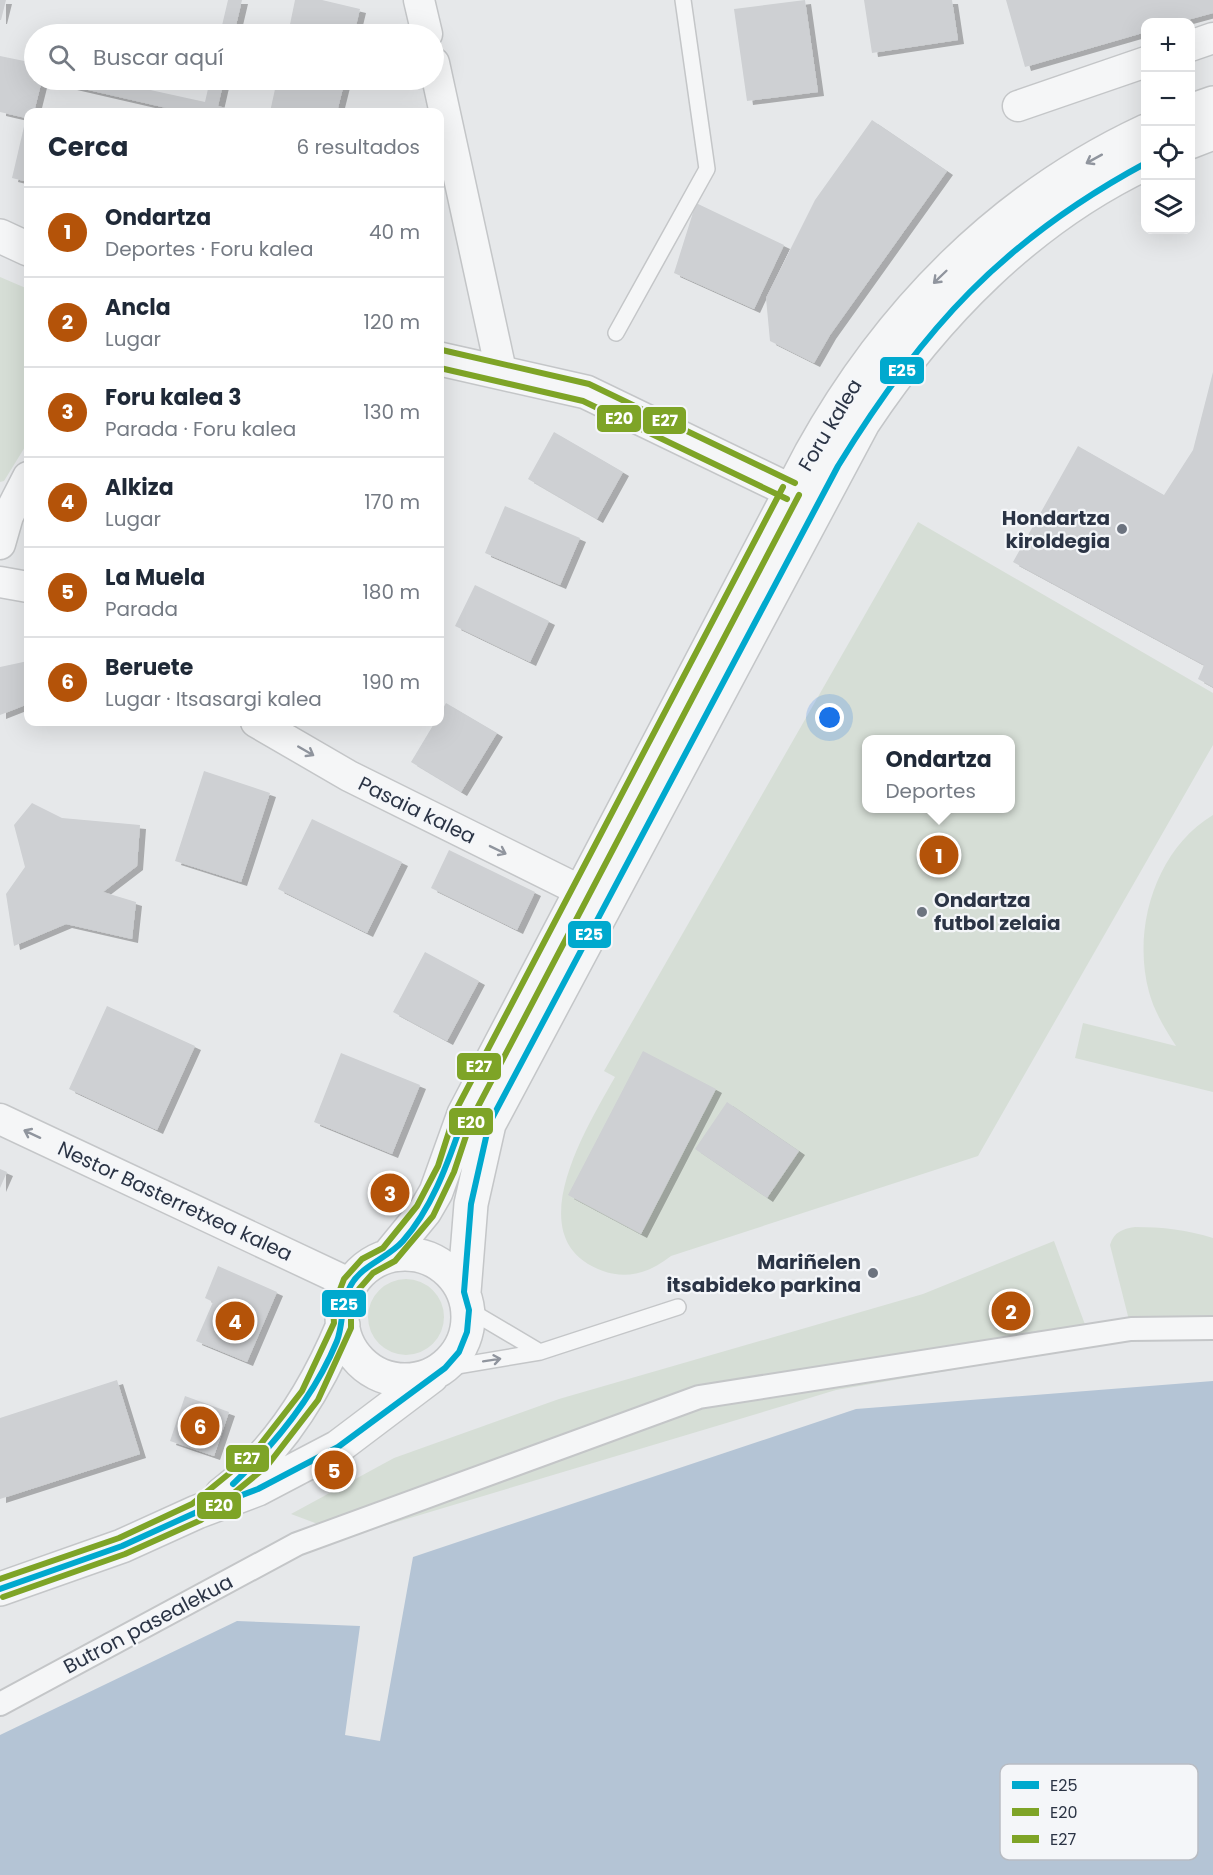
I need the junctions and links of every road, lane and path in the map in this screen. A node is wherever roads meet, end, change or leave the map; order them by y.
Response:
1 (419, 0) edge
2 (683, 0) edge
3 (425, 24) edge
4 (1213, 38) edge
5 (1195, 45) edge
6 (1141, 64) edge
7 (440, 90) edge
8 (1213, 103) edge
9 (1018, 106) dead end
10 (444, 108) edge
11 (444, 109) edge
12 (1195, 110) edge
13 (1141, 134) edge
14 (1213, 134) edge
15 (1195, 141) edge
16 (1141, 166) edge
17 (0, 237) edge
18 (24, 247) edge
19 (616, 333) dead end
20 (444, 360) edge
21 (501, 371) junction
22 (791, 491) junction
23 (16, 492) edge
24 (0, 544) edge
25 (0, 554) edge
26 (0, 559) edge
27 (0, 582) edge
28 (24, 587) edge
29 (263, 726) edge
30 (581, 891) junction
31 (0, 1119) edge
32 (389, 1255) junction
33 (351, 1284) junction
34 (466, 1301) junction
35 (678, 1308) dead end
36 (343, 1325) junction
37 (1213, 1328) edge
38 (540, 1352) junction
39 (438, 1372) junction
40 (197, 1512) junction
41 (0, 1589) edge
42 (0, 1704) edge

1 - 3 street
2 - 19 lane
4 - 5 street
6 - 9 street
7 - 10 street
8 - 12 street
11 - 21 street
13 -> 22 street, Foru kalea
14 - 15 street
16 - 34 street, Foru kalea
17 - 18 street
20 - 21 street
21 - 22 street
22 - 30 street, Foru kalea
23 - 24 street
25 - 26 street
27 - 28 street
29 -> 30 street, Pasaia kalea
30 - 32 street, Foru kalea
33 -> 31 street, Nestor Basterretxea kalea
32 - 33 street
32 - 34 street
33 - 36 street
34 - 38 lane
34 - 39 street
35 - 38 lane
36 - 39 street
36 - 40 street
37 - 42 street, Butron pasealekua
39 -> 38 lane
39 - 40 street
40 - 41 street

